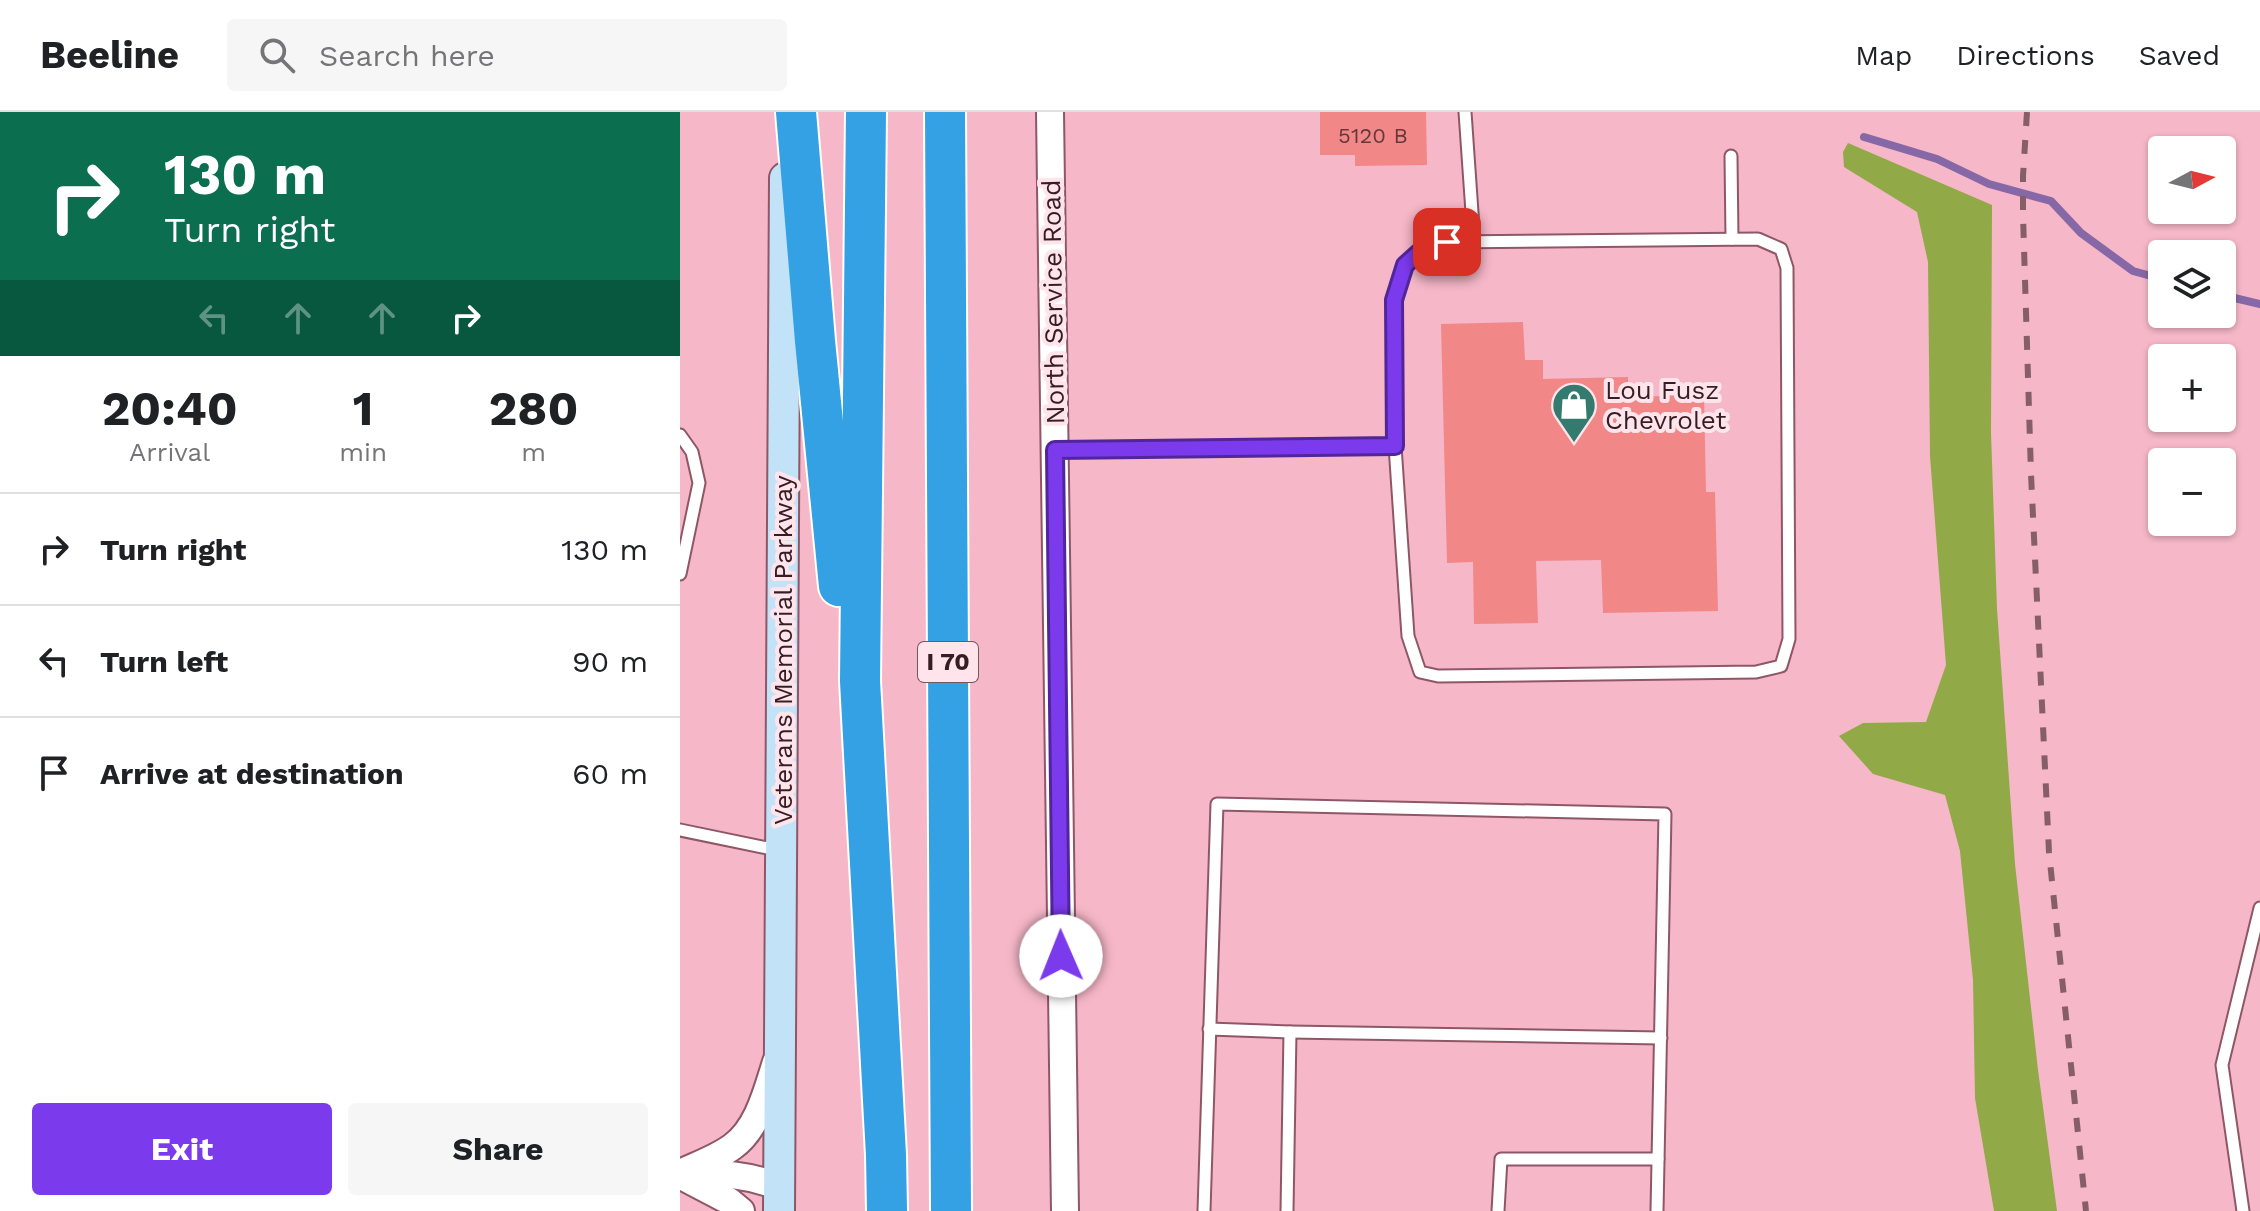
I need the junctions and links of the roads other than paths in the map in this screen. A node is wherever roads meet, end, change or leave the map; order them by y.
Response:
1 (785, 112) edge
2 (796, 112) edge
3 (866, 112) edge
4 (945, 112) edge
5 (1050, 112) edge
6 (1465, 112) edge
7 (1731, 156) dead end
8 (1732, 239) junction
9 (1474, 241) junction
10 (680, 435) edge
11 (1395, 446) junction
12 (1055, 450) junction
13 (680, 574) edge
14 (860, 681) junction
15 (680, 830) edge
16 (782, 851) junction
17 (2260, 908) edge
18 (1209, 1029) junction
19 (1290, 1032) junction
20 (1661, 1038) junction
21 (779, 1051) junction
22 (1658, 1159) junction
23 (680, 1174) edge
24 (782, 1203) edge
25 (741, 1211) edge
26 (887, 1211) edge
27 (951, 1211) edge
28 (1065, 1211) edge
29 (1204, 1211) edge
30 (1287, 1211) edge
31 (1498, 1211) edge
32 (1657, 1211) edge
33 (2243, 1211) edge

1 - 16 main road, Veterans Memorial Parkway
2 - 14 highway
3 - 14 highway
4 - 27 highway, I 70
5 - 12 street, North Service Road
6 - 9 lane
7 - 8 lane
8 - 9 lane
8 - 11 lane
9 - 11 lane
10 - 13 lane
11 - 12 lane
12 - 28 street, North Service Road
14 - 26 highway
15 - 16 lane
16 - 21 main road, Veterans Memorial Parkway
17 - 33 lane
18 - 19 lane
18 - 20 lane
18 - 29 lane
19 - 20 lane
19 - 30 lane
20 - 22 lane
21 - 23 street
21 - 24 main road, Veterans Memorial Parkway
22 - 31 lane
22 - 32 lane
23 - 24 street
23 - 25 street

